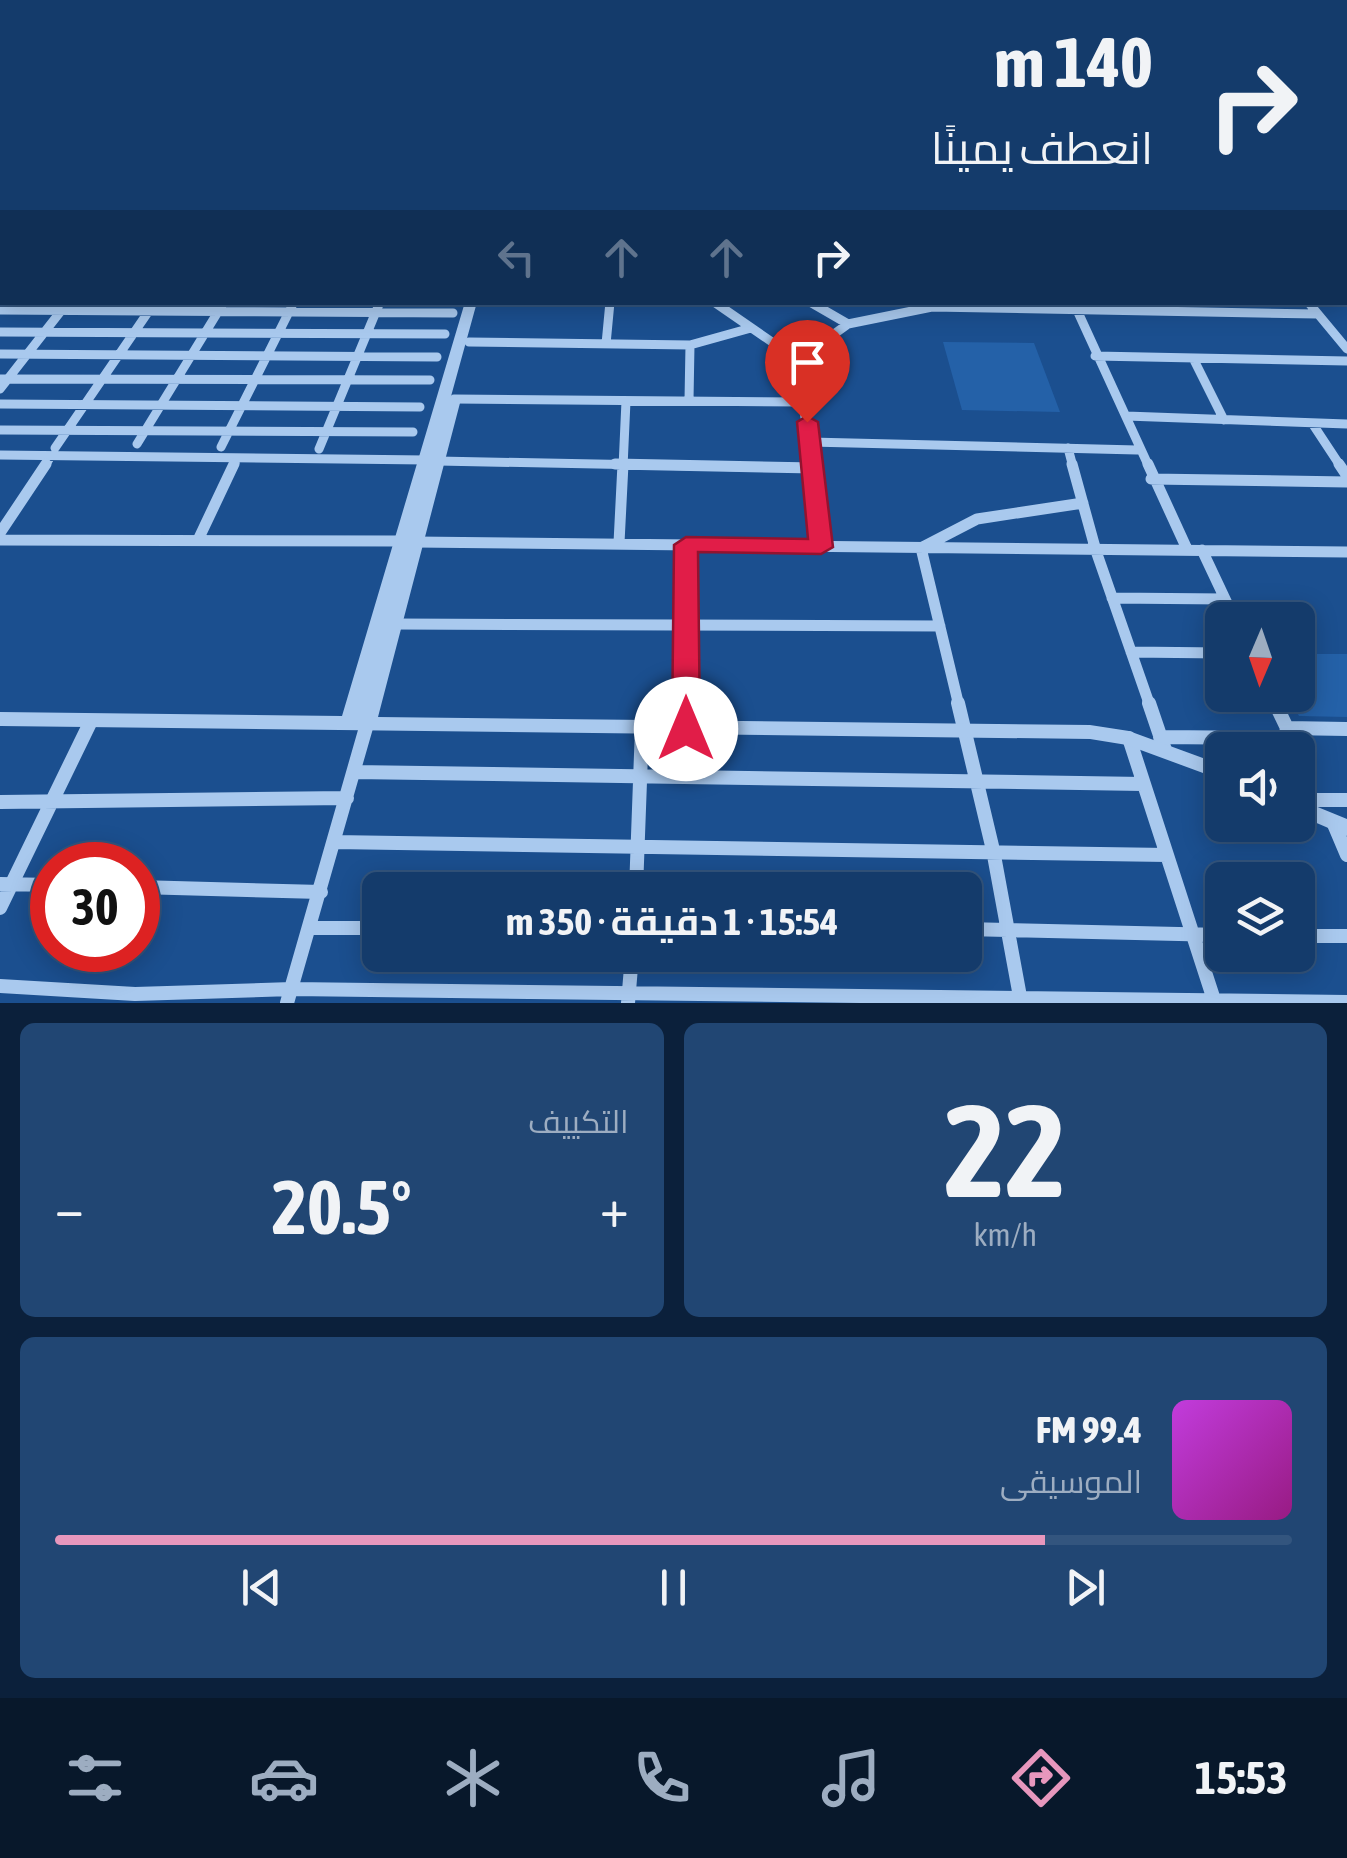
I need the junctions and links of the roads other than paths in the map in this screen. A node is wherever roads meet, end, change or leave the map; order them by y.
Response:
1 (320, 0) edge
2 (353, 0) edge
3 (153, 305) edge
4 (470, 305) edge
5 (479, 305) edge
6 (610, 305) edge
7 (718, 305) edge
8 (815, 305) edge
9 (958, 305) edge
10 (987, 305) edge
11 (1310, 305) edge
12 (65, 306) edge
13 (1128, 306) edge
14 (221, 307) edge
15 (292, 308) edge
16 (378, 308) edge
17 (0, 310) edge
18 (1078, 310) junction
19 (148, 312) junction
20 (454, 313) dead end
21 (1316, 314) junction
22 (848, 324) junction
23 (751, 328) junction
24 (0, 332) edge
25 (45, 333) junction
26 (133, 333) junction
27 (205, 334) junction
28 (279, 334) junction
29 (367, 334) junction
30 (446, 334) dead end
31 (469, 342) junction
32 (606, 344) junction
33 (690, 345) junction
34 (1347, 348) edge
35 (0, 354) edge
36 (27, 354) junction
37 (118, 354) junction
38 (192, 355) junction
39 (268, 356) junction
40 (358, 356) junction
41 (1095, 356) junction
42 (436, 357) dead end
43 (798, 360) junction
44 (1194, 360) junction
45 (1347, 361) edge
46 (457, 369) junction
47 (103, 378) junction
48 (4, 379) edge
49 (256, 379) junction
50 (177, 380) junction
51 (348, 380) junction
52 (430, 380) dead end
53 (0, 389) edge
54 (454, 400) junction
55 (689, 400) junction
56 (626, 401) junction
57 (804, 402) junction
58 (0, 404) edge
59 (86, 404) junction
60 (162, 404) junction
61 (242, 405) junction
62 (338, 406) junction
63 (420, 407) dead end
64 (1126, 416) junction
65 (1224, 420) junction
66 (1312, 423) junction
67 (1347, 424) edge
68 (0, 430) edge
69 (146, 430) junction
70 (67, 431) junction
71 (229, 431) junction
72 (326, 432) junction
73 (413, 432) dead end
74 (810, 442) junction
75 (138, 444) dead end
76 (221, 447) dead end
77 (1068, 448) junction
78 (320, 449) dead end
79 (1138, 450) junction
80 (53, 452) junction
81 (0, 456) edge
82 (237, 458) junction
83 (432, 461) junction
84 (624, 465) junction
85 (814, 468) junction
86 (1347, 479) edge
87 (1151, 480) junction
88 (1083, 503) junction
89 (0, 537) edge
90 (198, 540) junction
91 (408, 541) junction
92 (620, 543) junction
93 (686, 545) junction
94 (821, 547) junction
95 (921, 548) junction
96 (1187, 550) junction
97 (1202, 550) junction
98 (1096, 551) junction
99 (1347, 552) edge
100 (1112, 598) junction
101 (1225, 599) junction
102 (1226, 602) edge
103 (394, 624) junction
104 (940, 626) junction
105 (685, 627) junction
106 (1131, 652) junction
107 (1205, 653) edge
108 (0, 719) edge
109 (92, 720) junction
110 (358, 725) junction
111 (642, 728) junction
112 (686, 729) junction
113 (1347, 729) edge
114 (963, 730) junction
115 (1315, 734) edge
116 (1129, 738) junction
117 (1205, 742) edge
118 (1163, 744) junction
119 (1205, 765) edge
120 (354, 772) junction
121 (976, 779) junction
122 (638, 780) junction
123 (1143, 784) junction
124 (347, 798) junction
125 (54, 799) junction
126 (1347, 800) edge
127 (1315, 801) edge
128 (0, 802) edge
129 (1315, 811) edge
130 (1340, 825) edge
131 (334, 842) junction
132 (638, 846) junction
133 (993, 850) junction
134 (1167, 855) junction
135 (1347, 855) edge
136 (637, 872) edge
137 (6, 884) edge
138 (160, 888) edge
139 (321, 892) junction
140 (0, 908) edge
141 (310, 928) junction
142 (362, 928) edge
143 (982, 929) edge
144 (1007, 929) junction
145 (1192, 935) junction
146 (1205, 935) edge
147 (1315, 936) edge
148 (1347, 936) edge
149 (630, 972) edge
150 (0, 986) edge
151 (290, 996) edge
152 (628, 998) edge
153 (133, 999) edge
154 (1021, 1001) edge
155 (1215, 1002) edge
156 (1347, 1002) edge

1 - 2 street
3 - 19 street
4 - 46 street
5 - 31 street
6 - 32 street
7 - 23 street
8 - 22 street
9 - 22 street
10 - 18 street
11 - 21 street
12 - 17 street
12 - 19 street
12 - 25 street
13 - 18 street
13 - 21 street
14 - 15 street
14 - 19 street
14 - 27 street
15 - 16 street
15 - 28 street
16 - 20 street
16 - 29 street
18 - 41 street
19 - 26 street
21 - 34 street
22 - 43 street
23 - 33 street
23 - 43 street
24 - 25 street
25 - 26 street
25 - 36 street
26 - 27 street
26 - 37 street
27 - 28 street
27 - 38 street
28 - 29 street
28 - 39 street
29 - 30 street
29 - 40 street
31 - 32 street
31 - 46 street
32 - 33 street
33 - 55 street
35 - 36 street
36 - 37 street
36 - 48 street
37 - 38 street
37 - 47 street
38 - 39 street
38 - 50 street
39 - 40 street
39 - 49 street
40 - 42 street
40 - 51 street
41 - 44 street
41 - 64 street
43 - 57 street
44 - 45 street
44 - 65 street
46 - 54 street
46 - 83 street
47 - 48 street
47 - 50 street
47 - 59 street
48 - 53 street
49 - 50 street
49 - 51 street
49 - 61 street
50 - 60 street
51 - 52 street
51 - 62 street
54 - 56 street
54 - 83 street
55 - 56 street
55 - 57 street
56 - 84 street
57 - 74 street
58 - 59 street
59 - 60 street
59 - 70 street
60 - 61 street
60 - 69 street
61 - 62 street
61 - 71 street
62 - 63 street
62 - 72 street
64 - 65 street
64 - 79 street
65 - 66 street
66 - 67 street
66 - 86 street
68 - 70 street
69 - 70 street
69 - 71 street
69 - 75 street
70 - 80 street
71 - 72 street
71 - 76 street
72 - 73 street
72 - 78 street
74 - 77 street
74 - 85 street
77 - 79 street
77 - 88 street
79 - 87 street
80 - 81 street
80 - 82 street
80 - 89 street
82 - 83 street
82 - 90 street
83 - 84 street
83 - 91 street
84 - 85 street
84 - 92 street
85 - 94 street
86 - 87 street
87 - 96 street
88 - 95 street
88 - 98 street
89 - 90 street
90 - 91 street
91 - 92 street
91 - 103 street
91 - 110 street
92 - 93 street
93 - 94 street
93 - 105 street
94 - 95 street
95 - 98 street
95 - 104 street
96 - 97 street
96 - 98 street
97 - 99 street
97 - 101 street
98 - 100 street
100 - 101 street
100 - 106 street
101 - 102 street
103 - 105 street
103 - 110 street
104 - 105 street
104 - 114 street
105 - 112 street
106 - 107 street
106 - 118 street
108 - 109 street
109 - 110 street
109 - 125 street
110 - 111 street
110 - 120 street
111 - 112 street
111 - 122 street
112 - 114 street
113 - 115 street
114 - 116 street
114 - 121 street
116 - 118 street
116 - 123 street
117 - 118 street
118 - 119 street
120 - 122 street
120 - 124 street
121 - 122 street
121 - 123 street
121 - 133 street
122 - 132 street
123 - 134 street
124 - 125 street
124 - 131 street
125 - 128 street
125 - 137 street
126 - 127 street
129 - 130 street
130 - 135 street
131 - 132 street
131 - 139 street
132 - 133 street
132 - 136 street
133 - 134 street
133 - 144 street
134 - 145 street
137 - 140 street
138 - 139 street
139 - 141 street
141 - 142 street
141 - 151 street
143 - 144 street
144 - 145 street
144 - 154 street
145 - 146 street
145 - 155 street
147 - 148 street
149 - 152 street
150 - 153 street
151 - 152 street
151 - 153 street
152 - 154 street
154 - 155 street
155 - 156 street

